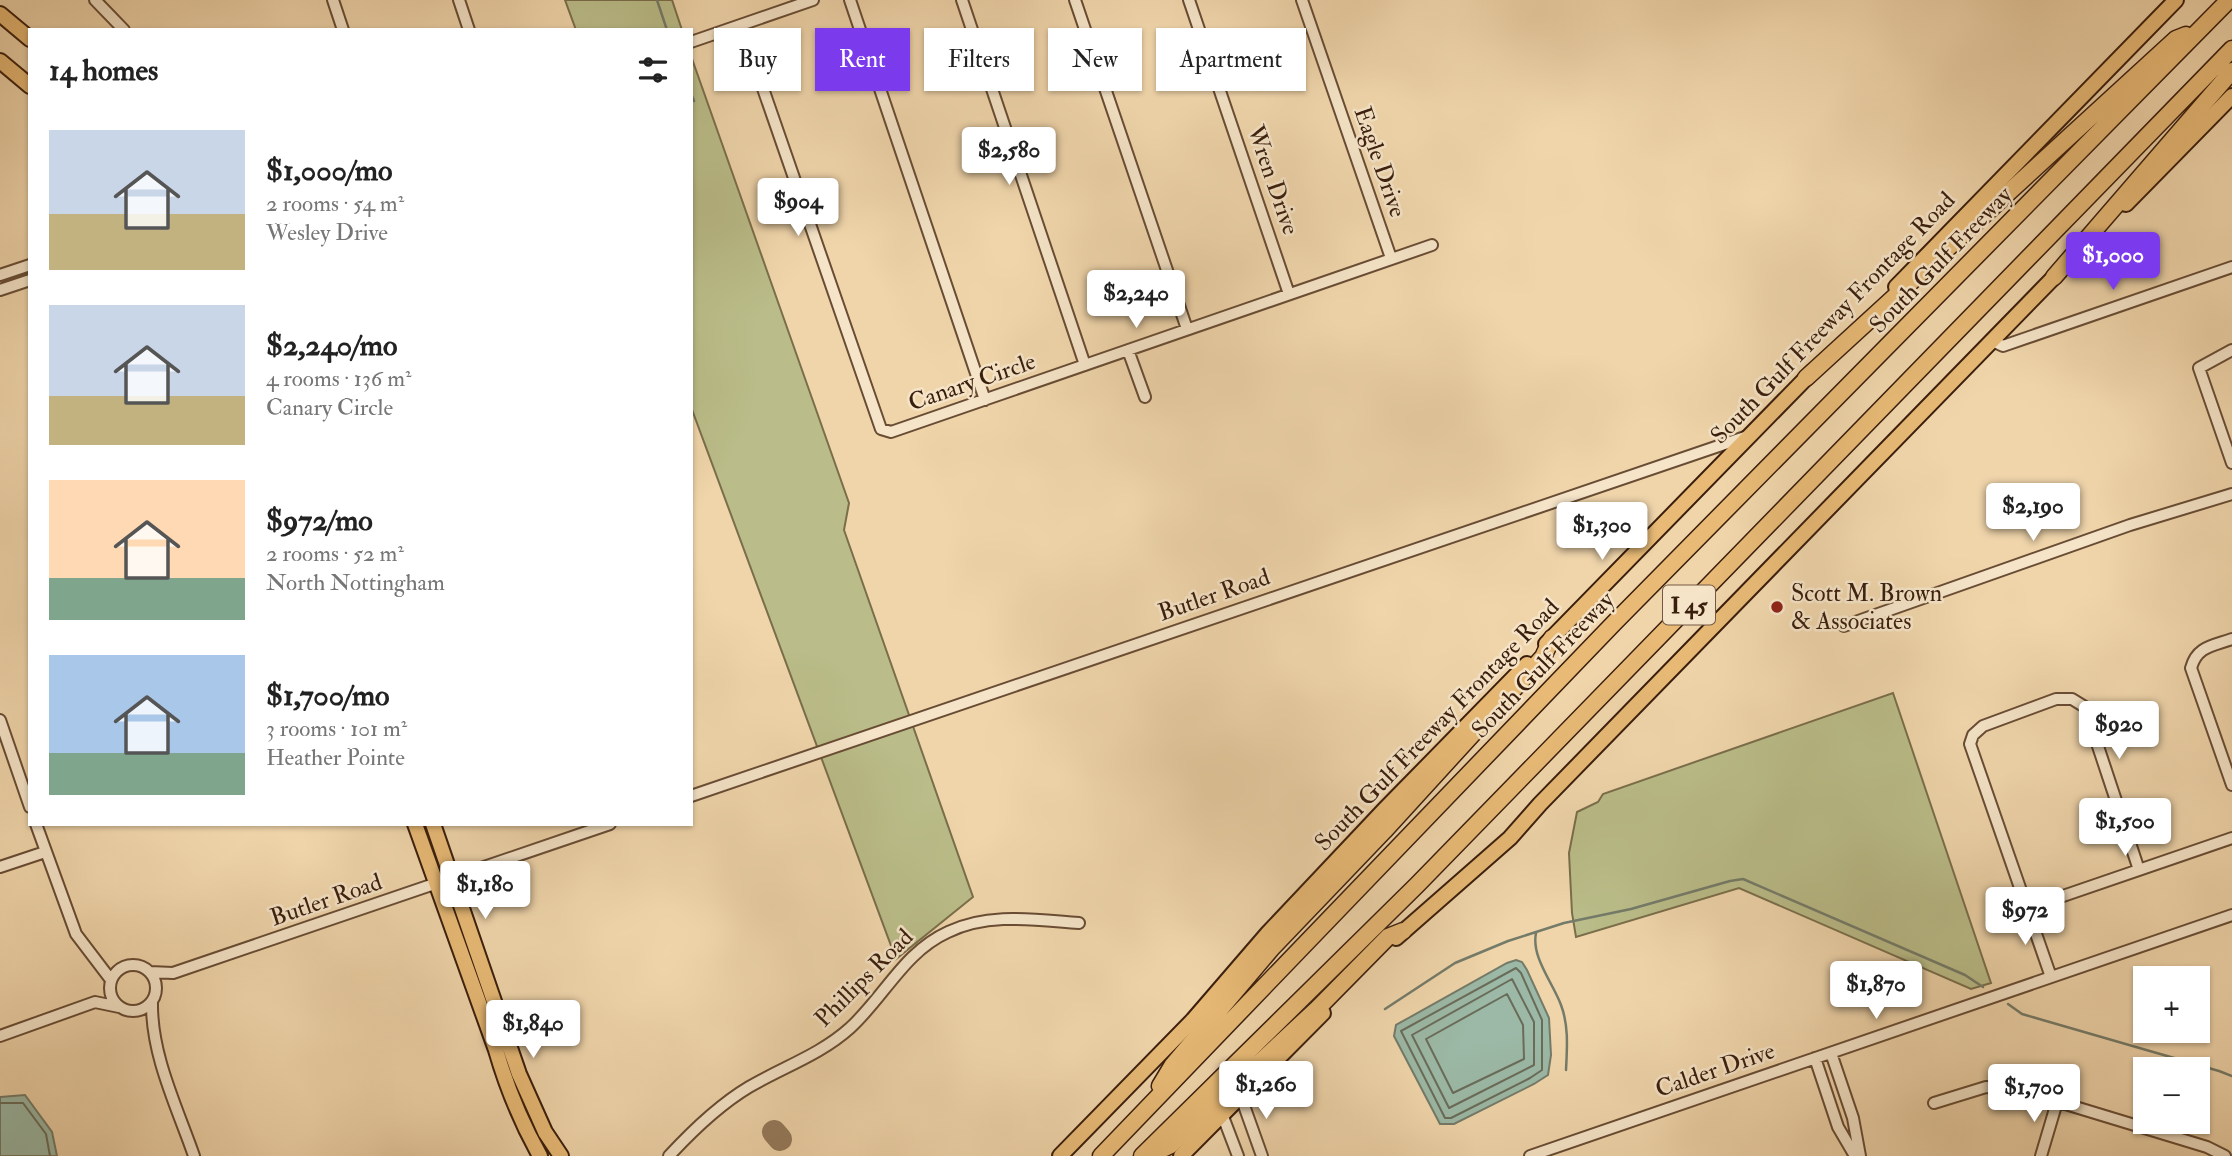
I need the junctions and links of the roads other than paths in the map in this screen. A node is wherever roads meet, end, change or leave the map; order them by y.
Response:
1 (95, 0) edge
2 (333, 0) edge
3 (459, 0) edge
4 (813, 0) edge
5 (850, 0) edge
6 (962, 0) edge
7 (1075, 0) edge
8 (1189, 0) edge
9 (1302, 0) edge
10 (2176, 0) edge
11 (2229, 0) edge
12 (0, 14) edge
13 (741, 25) junction
14 (122, 28) edge
15 (342, 28) edge
16 (468, 28) edge
17 (2198, 31) junction
18 (28, 37) edge
19 (694, 41) edge
20 (2232, 49) edge
21 (0, 61) edge
22 (2232, 71) edge
23 (28, 84) edge
24 (2232, 96) edge
25 (1432, 245) dead end
26 (1391, 258) junction
27 (28, 266) edge
28 (2232, 267) edge
29 (0, 275) edge
30 (2054, 277) junction
31 (28, 281) edge
32 (0, 290) edge
33 (1289, 293) junction
34 (1187, 329) junction
35 (1992, 341) junction
36 (1128, 349) junction
37 (2232, 350) edge
38 (1085, 365) junction
39 (1806, 378) junction
40 (1145, 397) dead end
41 (985, 400) junction
42 (1751, 435) junction
43 (2232, 463) edge
44 (2232, 494) edge
45 (1844, 626) dead end
46 (1552, 638) junction
47 (2232, 639) edge
48 (0, 720) edge
49 (2232, 785) edge
50 (693, 795) edge
51 (28, 801) edge
52 (37, 826) edge
53 (416, 826) edge
54 (434, 826) edge
55 (604, 826) edge
56 (2232, 838) edge
57 (45, 852) junction
58 (0, 867) edge
59 (2139, 870) junction
60 (453, 879) junction
61 (437, 884) junction
62 (2028, 908) junction
63 (2232, 915) edge
64 (1079, 923) dead end
65 (1403, 931) junction
66 (98, 962) junction
67 (122, 967) junction
68 (150, 972) junction
69 (173, 973) junction
70 (2051, 977) junction
71 (110, 982) junction
72 (154, 997) junction
73 (95, 1002) junction
74 (119, 1007) junction
75 (134, 1011) junction
76 (151, 1027) junction
77 (0, 1035) edge
78 (1831, 1053) junction
79 (1815, 1058) junction
80 (1241, 1097) junction
81 (2057, 1102) junction
82 (1934, 1103) dead end
83 (1143, 1113) junction
84 (1222, 1114) junction
85 (194, 1156) edge
86 (540, 1156) edge
87 (561, 1156) edge
88 (669, 1156) edge
89 (1060, 1156) edge
90 (1101, 1156) edge
91 (1142, 1156) edge
92 (1148, 1156) edge
93 (1181, 1156) edge
94 (1238, 1156) edge
95 (1262, 1156) edge
96 (1530, 1156) edge
97 (1855, 1156) edge
98 (1860, 1156) edge
99 (2041, 1156) edge
100 (2225, 1156) edge

1 - 14 street
2 - 15 street
3 - 16 street
4 - 13 street
5 - 41 street
6 - 38 street
7 - 34 street
8 - 33 street, Wren Drive
9 - 26 street, Eagle Drive
10 - 39 main road, South Gulf Freeway Frontage Road
11 - 17 highway, South Gulf Freeway / I 45
12 - 18 main road
13 - 19 street
13 - 41 street, Canary Circle
17 - 39 highway
17 - 83 highway, South Gulf Freeway / I 45
20 - 91 highway, I 45
21 - 23 main road
22 - 30 highway
24 - 30 main road
25 - 26 street, Canary Circle
26 - 33 street, Canary Circle
27 - 29 street
28 - 35 street
30 - 35 main road
31 - 32 street
33 - 34 street, Canary Circle
34 - 36 street, Canary Circle
35 - 65 main road
36 - 38 street, Canary Circle
36 - 40 street
37 - 43 street
38 - 41 street, Canary Circle
39 - 42 main road, South Gulf Freeway Frontage Road
42 - 46 main road, South Gulf Freeway Frontage Road
42 - 50 street, Butler Road
44 - 45 street
46 - 83 highway
46 - 89 main road, South Gulf Freeway Frontage Road
47 - 49 street
48 - 51 street
52 - 57 street
53 - 61 main road
54 - 60 main road
55 - 60 street, Butler Road
56 - 59 street
57 - 58 street
57 - 66 street
59 - 62 street
59 - 62 street
60 - 61 street, Butler Road
60 - 87 main road
61 - 69 street, Butler Road
61 - 86 main road
62 - 70 street
63 - 70 street, Calder Drive
64 - 88 street, Phillips Road
65 - 80 main road
65 - 92 highway
66 - 67 street
66 - 71 street
67 - 68 street
67 - 71 street
68 - 69 street, Butler Road
68 - 72 street
69 - 72 street, Butler Road
70 - 78 street, Calder Drive
71 - 73 street
71 - 74 street
72 - 75 street
72 - 76 street
73 - 74 street
73 - 77 street
74 - 75 street
75 - 76 street
76 - 85 street
78 - 79 street, Calder Drive
78 - 98 street
79 - 96 street, Calder Drive
79 - 97 street
80 - 84 main road
80 - 95 street
81 - 82 street
81 - 99 street
81 - 100 street
83 - 90 highway, South Gulf Freeway / I 45
84 - 93 main road
84 - 94 street

